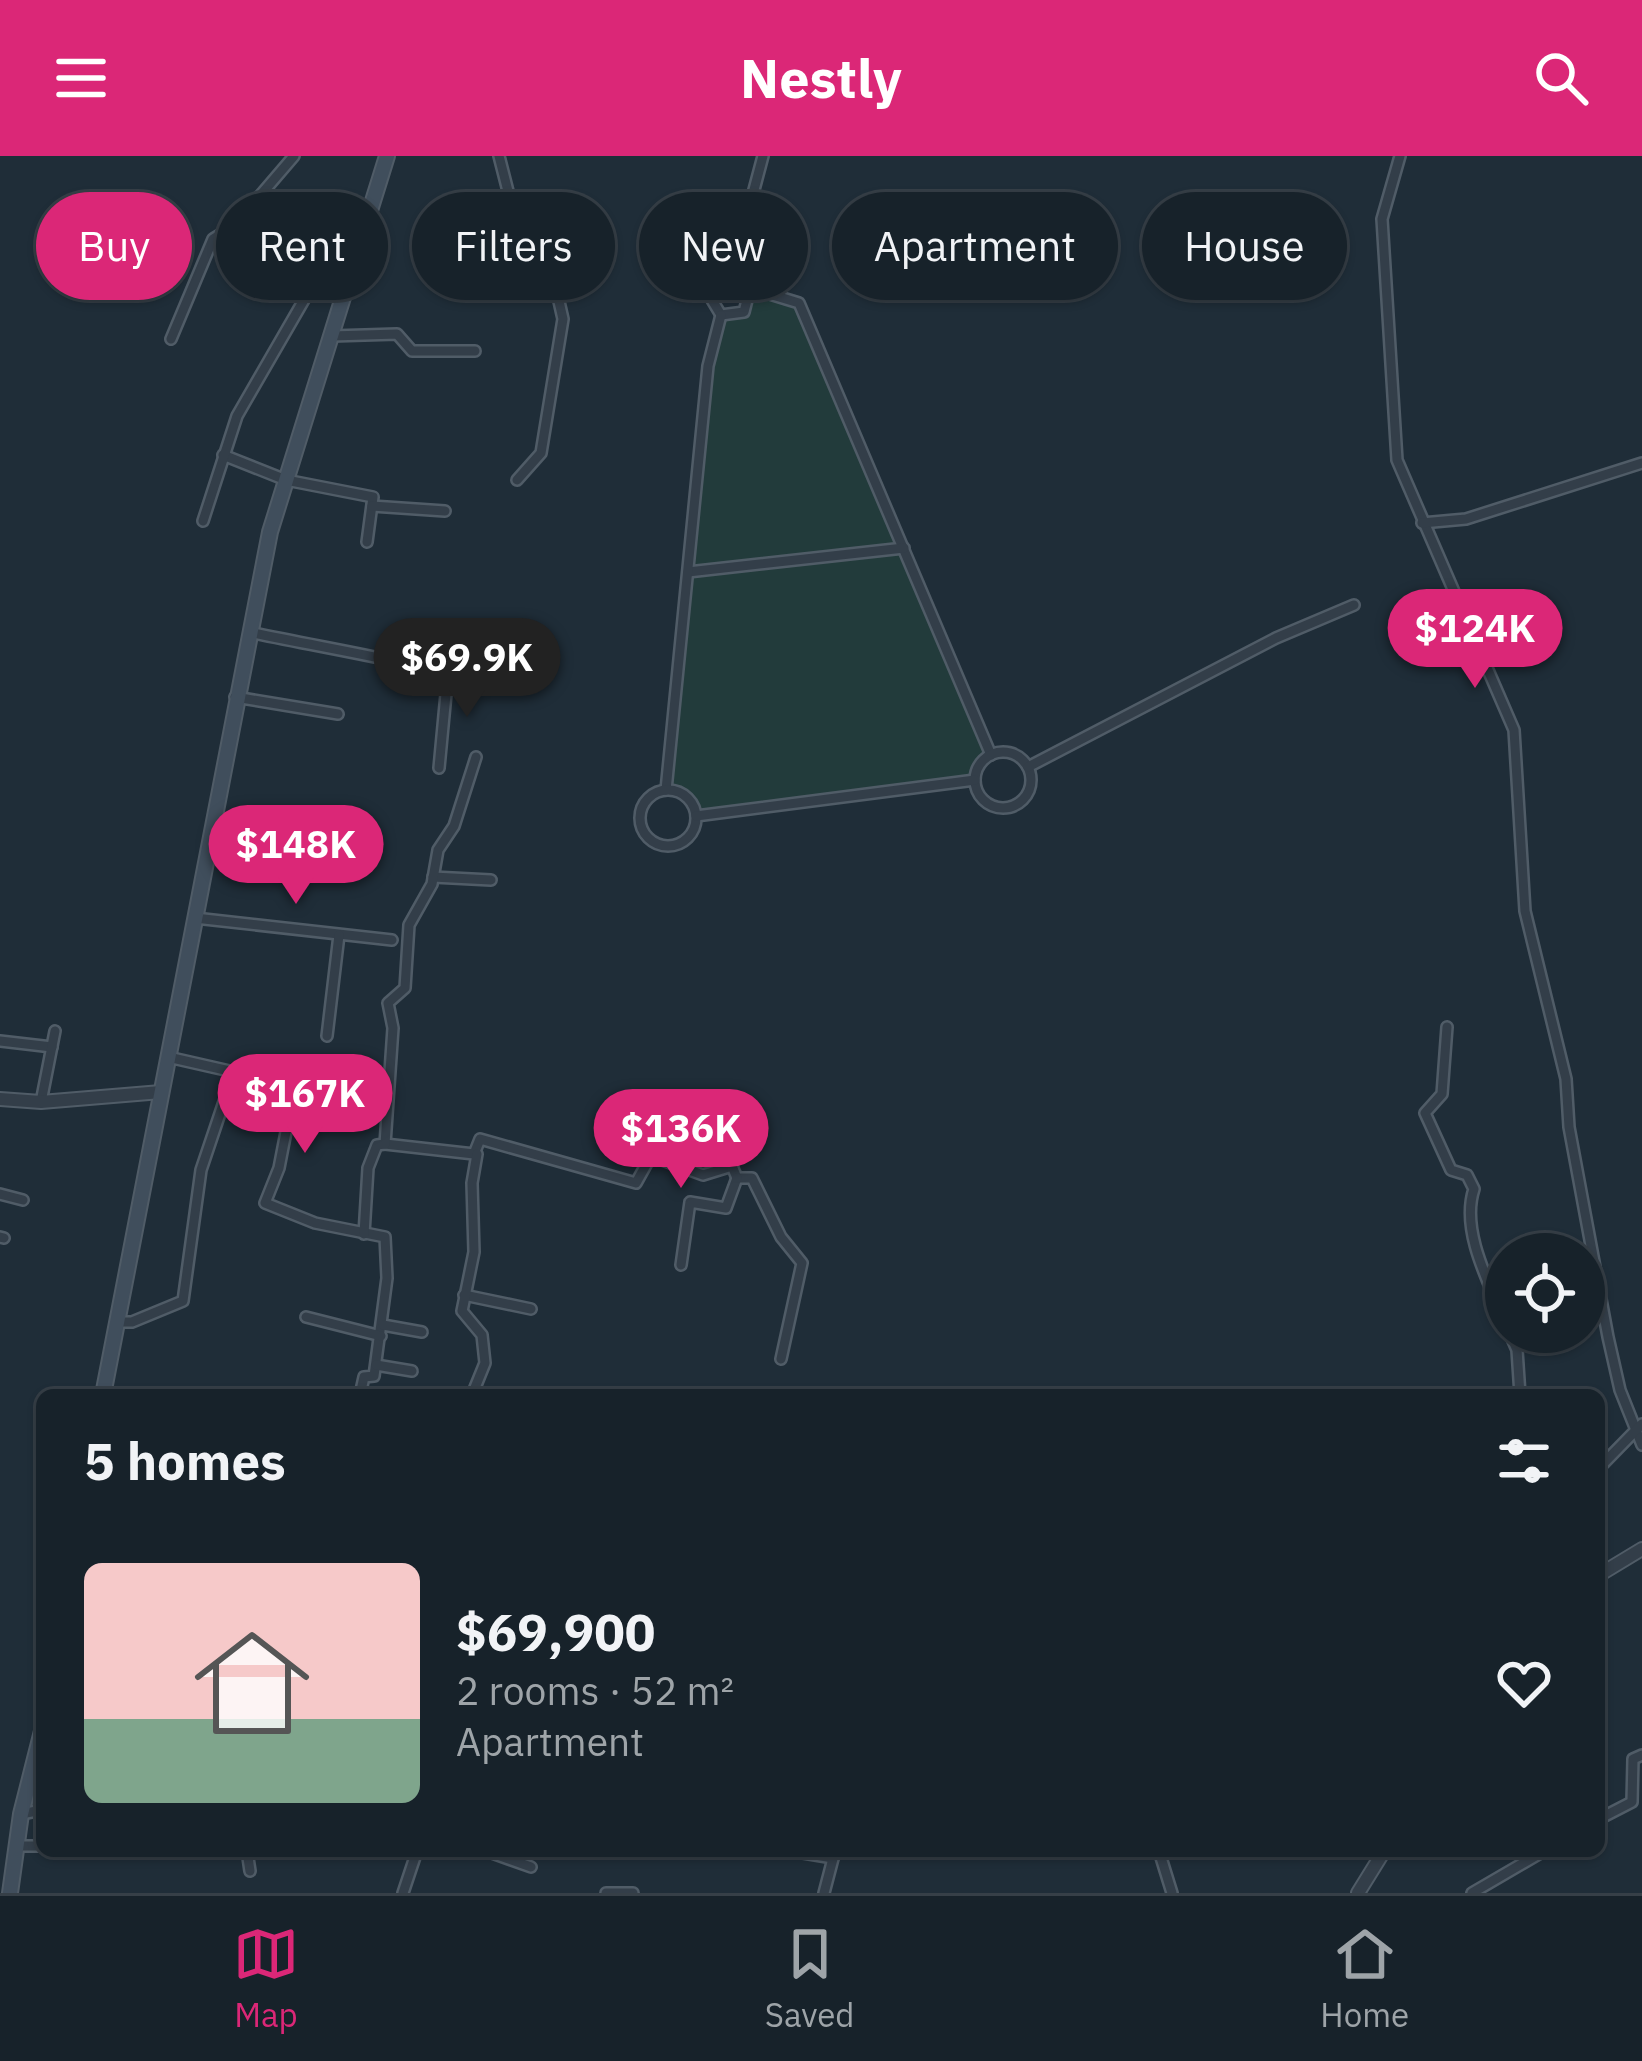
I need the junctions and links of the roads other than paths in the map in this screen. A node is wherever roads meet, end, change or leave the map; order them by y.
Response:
1 (294, 156) edge
2 (386, 156) edge
3 (396, 156) edge
4 (499, 156) edge
5 (763, 156) edge
6 (1400, 156) edge
7 (753, 192) edge
8 (304, 300) edge
9 (712, 300) edge
10 (747, 300) edge
11 (789, 300) edge
12 (721, 315) junction
13 (332, 336) junction
14 (171, 339) dead end
15 (475, 352) dead end
16 (223, 455) junction
17 (1642, 463) edge
18 (286, 480) junction
19 (518, 480) dead end
20 (373, 506) junction
21 (445, 512) dead end
22 (203, 521) dead end
23 (1422, 523) junction
24 (367, 542) dead end
25 (904, 548) junction
26 (688, 572) junction
27 (1354, 605) dead end
28 (249, 632) junction
29 (235, 697) junction
30 (338, 713) dead end
31 (991, 755) junction
32 (476, 757) dead end
33 (1028, 767) junction
34 (439, 768) dead end
35 (975, 780) junction
36 (666, 790) junction
37 (696, 816) junction
38 (433, 877) junction
39 (491, 880) dead end
40 (195, 918) junction
41 (339, 935) junction
42 (392, 940) dead end
43 (1447, 1027) dead end
44 (55, 1031) dead end
45 (327, 1036) dead end
46 (0, 1041) edge
47 (52, 1047) junction
48 (167, 1057) junction
49 (234, 1072) junction
50 (161, 1092) junction
51 (0, 1100) edge
52 (41, 1102) junction
53 (385, 1144) junction
54 (477, 1154) junction
55 (737, 1178) junction
56 (0, 1194) edge
57 (23, 1200) dead end
58 (364, 1234) junction
59 (681, 1265) dead end
60 (1485, 1268) edge
61 (464, 1295) junction
62 (530, 1309) dead end
63 (305, 1317) dead end
64 (116, 1322) junction
65 (382, 1330) junction
66 (422, 1332) dead end
67 (1516, 1353) edge
68 (782, 1359) dead end
69 (376, 1365) junction
70 (412, 1371) dead end
71 (104, 1389) edge
72 (361, 1389) edge
73 (474, 1389) edge
74 (1519, 1389) edge
75 (1639, 1427) edge
76 (1642, 1444) edge
77 (1605, 1462) edge
78 (1642, 1549) edge
79 (1605, 1571) edge
80 (36, 1755) edge
81 (1642, 1755) edge
82 (36, 1811) edge
83 (21, 1814) junction
84 (1605, 1816) edge
85 (20, 1846) junction
86 (36, 1846) edge
87 (249, 1857) edge
88 (415, 1857) edge
89 (503, 1857) edge
90 (833, 1857) edge
91 (1162, 1857) edge
92 (1380, 1857) edge
93 (1534, 1857) edge
94 (531, 1867) dead end
95 (250, 1871) dead end
96 (10, 1893) edge
97 (403, 1893) edge
98 (606, 1893) edge
99 (633, 1893) edge
100 (824, 1893) edge
101 (1172, 1893) edge
102 (1358, 1893) edge
103 (1472, 1893) edge

1 - 14 street
2 - 3 street
2 - 13 main road
4 - 19 street
5 - 7 street
6 - 23 street
8 - 16 street
9 - 12 street
10 - 12 street
11 - 25 street
12 - 26 street
13 - 15 street
13 - 18 main road
16 - 18 street
16 - 22 street
17 - 23 street
18 - 20 street
18 - 28 main road
20 - 21 street
20 - 24 street
23 - 75 street
25 - 26 street
25 - 31 street
26 - 36 street
27 - 33 street
28 - 29 main road
28 - 34 street
29 - 30 street
29 - 40 main road
31 - 33 street
31 - 35 street
32 - 38 street
33 - 35 street
35 - 37 street
36 - 37 street
36 - 37 street
38 - 39 street
38 - 53 street
40 - 41 street
40 - 48 main road
41 - 42 street
41 - 45 street
43 - 60 street
44 - 47 street
46 - 47 street
47 - 52 street
48 - 49 street
48 - 50 main road
49 - 58 street
49 - 64 street
50 - 52 street
50 - 64 main road
51 - 52 street
53 - 54 street
53 - 58 street
54 - 55 street
54 - 61 street
55 - 59 street
55 - 68 street
56 - 57 street
58 - 65 street
61 - 62 street
61 - 73 street
63 - 65 street
64 - 71 main road
65 - 66 street
65 - 69 street
67 - 74 street
69 - 70 street
69 - 72 street
75 - 76 street
75 - 77 street
78 - 79 street
80 - 83 main road
81 - 84 street
82 - 83 street
83 - 85 main road
85 - 86 street
85 - 96 main road
87 - 95 street
88 - 97 street
89 - 94 street
90 - 100 street
91 - 101 street
92 - 102 street
93 - 103 street
98 - 99 street

